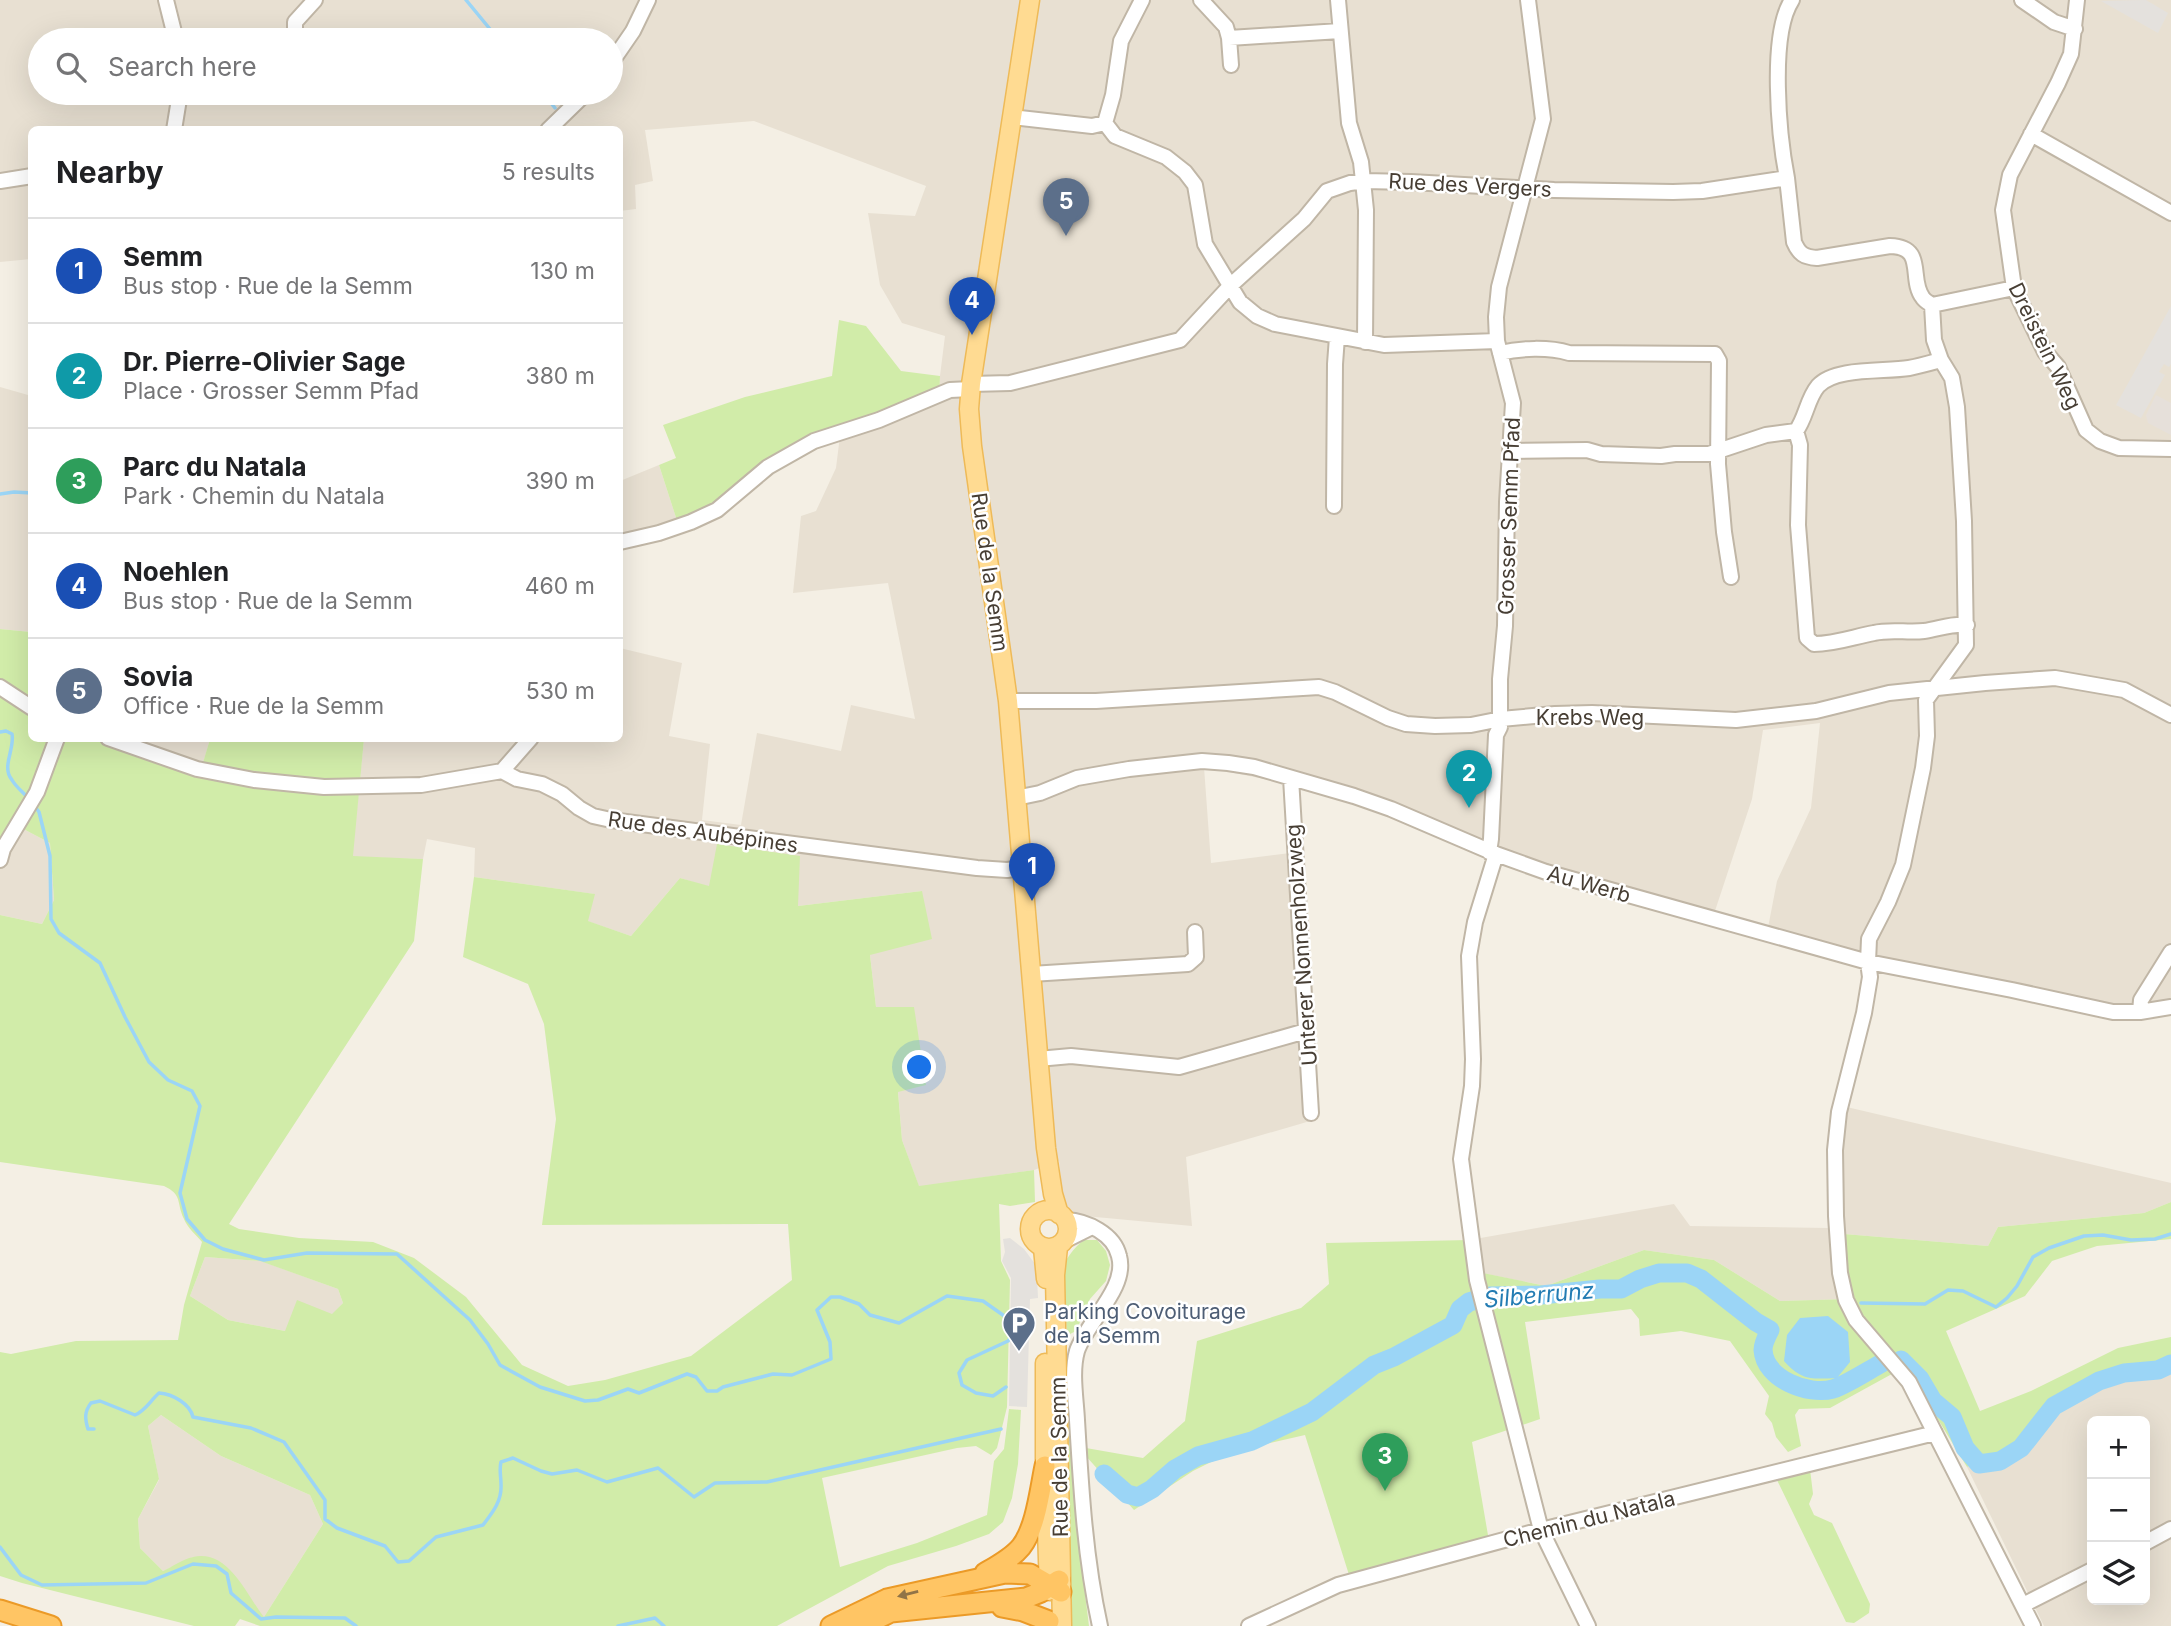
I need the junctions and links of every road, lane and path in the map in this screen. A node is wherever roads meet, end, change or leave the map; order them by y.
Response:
1 (166, 0) edge
2 (315, 0) edge
3 (648, 0) edge
4 (1030, 0) edge
5 (1142, 0) edge
6 (1201, 0) edge
7 (1338, 0) edge
8 (1528, 0) edge
9 (1792, 0) edge
10 (2022, 0) edge
11 (2077, 0) edge
12 (173, 28) edge
13 (295, 28) edge
14 (2075, 29) junction
15 (1340, 31) junction
16 (1229, 38) junction
17 (623, 46) edge
18 (1231, 65) dead end
19 (178, 105) edge
20 (574, 105) edge
21 (1012, 117) junction
22 (1105, 123) junction
23 (175, 126) edge
24 (552, 126) edge
25 (2031, 134) junction
26 (28, 177) edge
27 (1787, 178) junction
28 (0, 181) edge
29 (1364, 181) junction
30 (1526, 188) junction
31 (2171, 213) edge
32 (1231, 285) junction
33 (2014, 288) junction
34 (1932, 305) junction
35 (1337, 337) junction
36 (1365, 342) junction
37 (1498, 347) junction
38 (1941, 360) junction
39 (971, 387) junction
40 (1796, 431) junction
41 (2171, 449) edge
42 (1510, 451) junction
43 (1718, 453) junction
44 (1334, 506) dead end
45 (623, 541) edge
46 (1731, 577) dead end
47 (1967, 625) junction
48 (0, 687) edge
49 (1933, 689) junction
50 (1008, 701) junction
51 (28, 705) edge
52 (2171, 715) edge
53 (1501, 719) junction
54 (55, 742) edge
55 (119, 742) edge
56 (527, 742) edge
57 (502, 771) junction
58 (1291, 778) junction
59 (1016, 798) junction
60 (1493, 853) junction
61 (0, 860) edge
62 (1022, 868) junction
63 (1195, 932) dead end
64 (2171, 952) edge
65 (1868, 962) junction
66 (1031, 974) junction
67 (2171, 1007) edge
68 (2140, 1012) junction
69 (1306, 1031) junction
70 (1038, 1059) junction
71 (1311, 1113) dead end
72 (1055, 1215) junction
73 (1090, 1228) junction
74 (1055, 1245) junction
75 (1935, 1433) junction
76 (1045, 1466) junction
77 (2171, 1529) edge
78 (1542, 1530) junction
79 (2147, 1542) edge
80 (2087, 1572) edge
81 (975, 1578) junction
82 (1057, 1586) junction
83 (970, 1605) junction
84 (2022, 1605) junction
85 (0, 1610) edge
86 (1053, 1624) edge
87 (51, 1626) edge
88 (831, 1626) edge
89 (862, 1626) edge
90 (1100, 1626) edge
91 (1249, 1626) edge
92 (1588, 1626) edge
93 (2033, 1626) edge

1 - 12 street
2 - 13 street
3 - 17 street
4 - 21 main road, Rue de la Semm
5 - 22 street
6 - 16 street
7 - 15 street
8 - 30 street, Grosser Semm Pfad
9 - 27 street
10 - 14 street
11 - 14 street, Dreistein Weg
14 - 25 street, Dreistein Weg
15 - 16 street
15 - 29 street
16 - 18 street
19 - 23 street
20 - 24 street
21 - 22 street
21 - 39 main road, Rue de la Semm
22 - 32 street
25 - 31 street
25 - 33 street, Dreistein Weg
26 - 28 street
27 - 30 street, Rue des Vergers
27 - 34 street
29 - 30 street, Rue des Vergers
29 - 32 street, Rue des Vergers
29 - 36 street
30 - 37 street, Grosser Semm Pfad
32 - 35 street
32 - 39 street, Rue des Vergers
33 - 34 street
33 - 41 street, Dreistein Weg
34 - 38 street
35 - 36 street
35 - 44 street
36 - 37 street
37 - 42 street, Grosser Semm Pfad
37 - 43 street
38 - 40 street
38 - 47 street
39 - 45 street, Rue des Vergers
39 - 50 main road, Rue de la Semm
40 - 43 street
40 - 47 street
42 - 43 street
42 - 53 street, Grosser Semm Pfad
43 - 46 street
47 - 49 street
48 - 51 street
49 - 52 street, Krebs Weg
49 - 53 street, Krebs Weg
49 - 65 street
50 - 53 street, Krebs Weg
50 - 59 main road, Rue de la Semm
53 - 60 street, Grosser Semm Pfad
54 - 61 street
55 - 57 street, Rue des Aubépines
56 - 57 street
57 - 62 street, Rue des Aubépines
58 - 59 street, Au Werb
58 - 60 street, Au Werb
58 - 69 street, Unterer Nonnenholzweg
59 - 62 main road, Rue de la Semm
60 - 65 street, Au Werb
60 - 78 street, Grosser Semm Pfad
62 - 66 main road, Rue de la Semm
63 - 66 street
64 - 68 street
65 - 68 street, Au Werb
65 - 75 street
66 - 70 main road, Rue de la Semm
67 - 68 street, Au Werb
69 - 70 street
69 - 71 street, Unterer Nonnenholzweg
70 - 72 main road, Rue de la Semm
72 - 73 street
72 - 74 main road
72 - 74 main road
73 - 74 street
73 - 90 street
74 - 76 main road, Rue de la Semm
74 - 82 main road, Rue de la Semm
75 - 78 street, Chemin du Natala
75 - 84 street
76 - 81 highway
76 - 82 main road, Rue de la Semm
77 - 79 street
78 - 91 street, Chemin du Natala
78 - 92 street, Grosser Semm Pfad
80 - 84 street
81 - 82 highway
81 -> 88 highway
82 - 83 highway
82 - 86 main road, Rue de la Semm
83 - 86 highway
83 - 89 highway
84 - 93 street
85 - 87 highway

